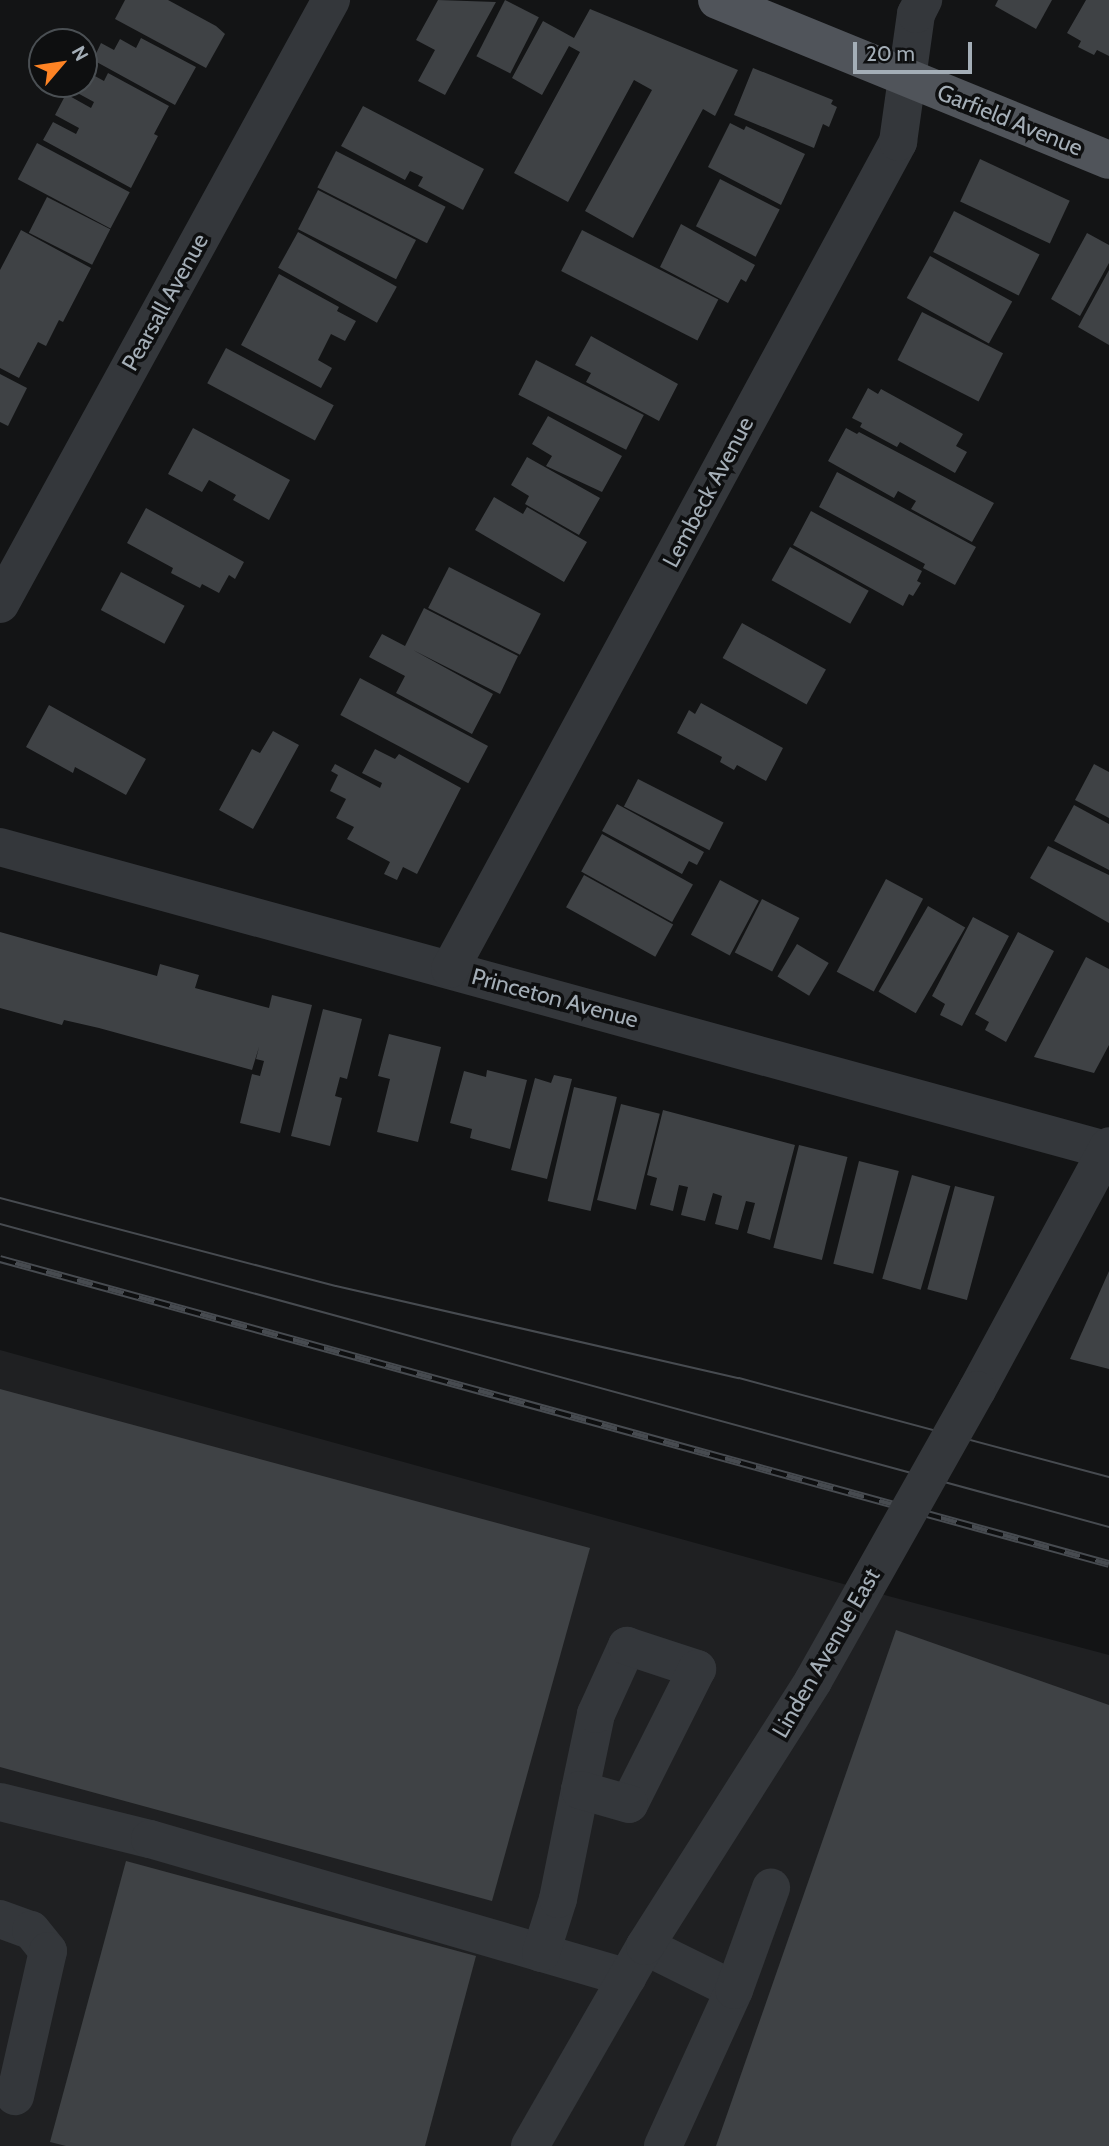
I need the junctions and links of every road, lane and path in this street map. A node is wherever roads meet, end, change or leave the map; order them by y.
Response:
1 (331, 0) edge
2 (717, 0) edge
3 (923, 0) edge
4 (906, 79) junction
5 (1109, 160) edge
6 (0, 604) edge
7 (0, 847) edge
8 (450, 969) junction
9 (1108, 1149) edge
10 (580, 1790) dead end
11 (0, 1802) edge
12 (771, 1888) dead end
13 (0, 1919) edge
14 (645, 1946) junction
15 (541, 1953) junction
16 (627, 1978) junction
17 (734, 1990) junction
18 (14, 2032) edge
19 (15, 2096) dead end
20 (530, 2146) edge
21 (663, 2146) edge

1 - 6 street, Pearsall Avenue
2 - 4 main road, Garfield Avenue
3 - 4 street, Lembeck Avenue
4 - 5 main road, Garfield Avenue
4 - 8 street, Lembeck Avenue
7 - 8 street, Princeton Avenue
8 - 9 street, Princeton Avenue
9 - 14 street, Linden Avenue East, bridge
10 - 15 street
11 - 15 street
12 - 17 street
13 - 18 street
14 - 16 street, Linden Avenue East
14 - 17 street
15 - 16 street
16 - 20 street, Linden Avenue East
17 - 21 street
18 - 19 street

